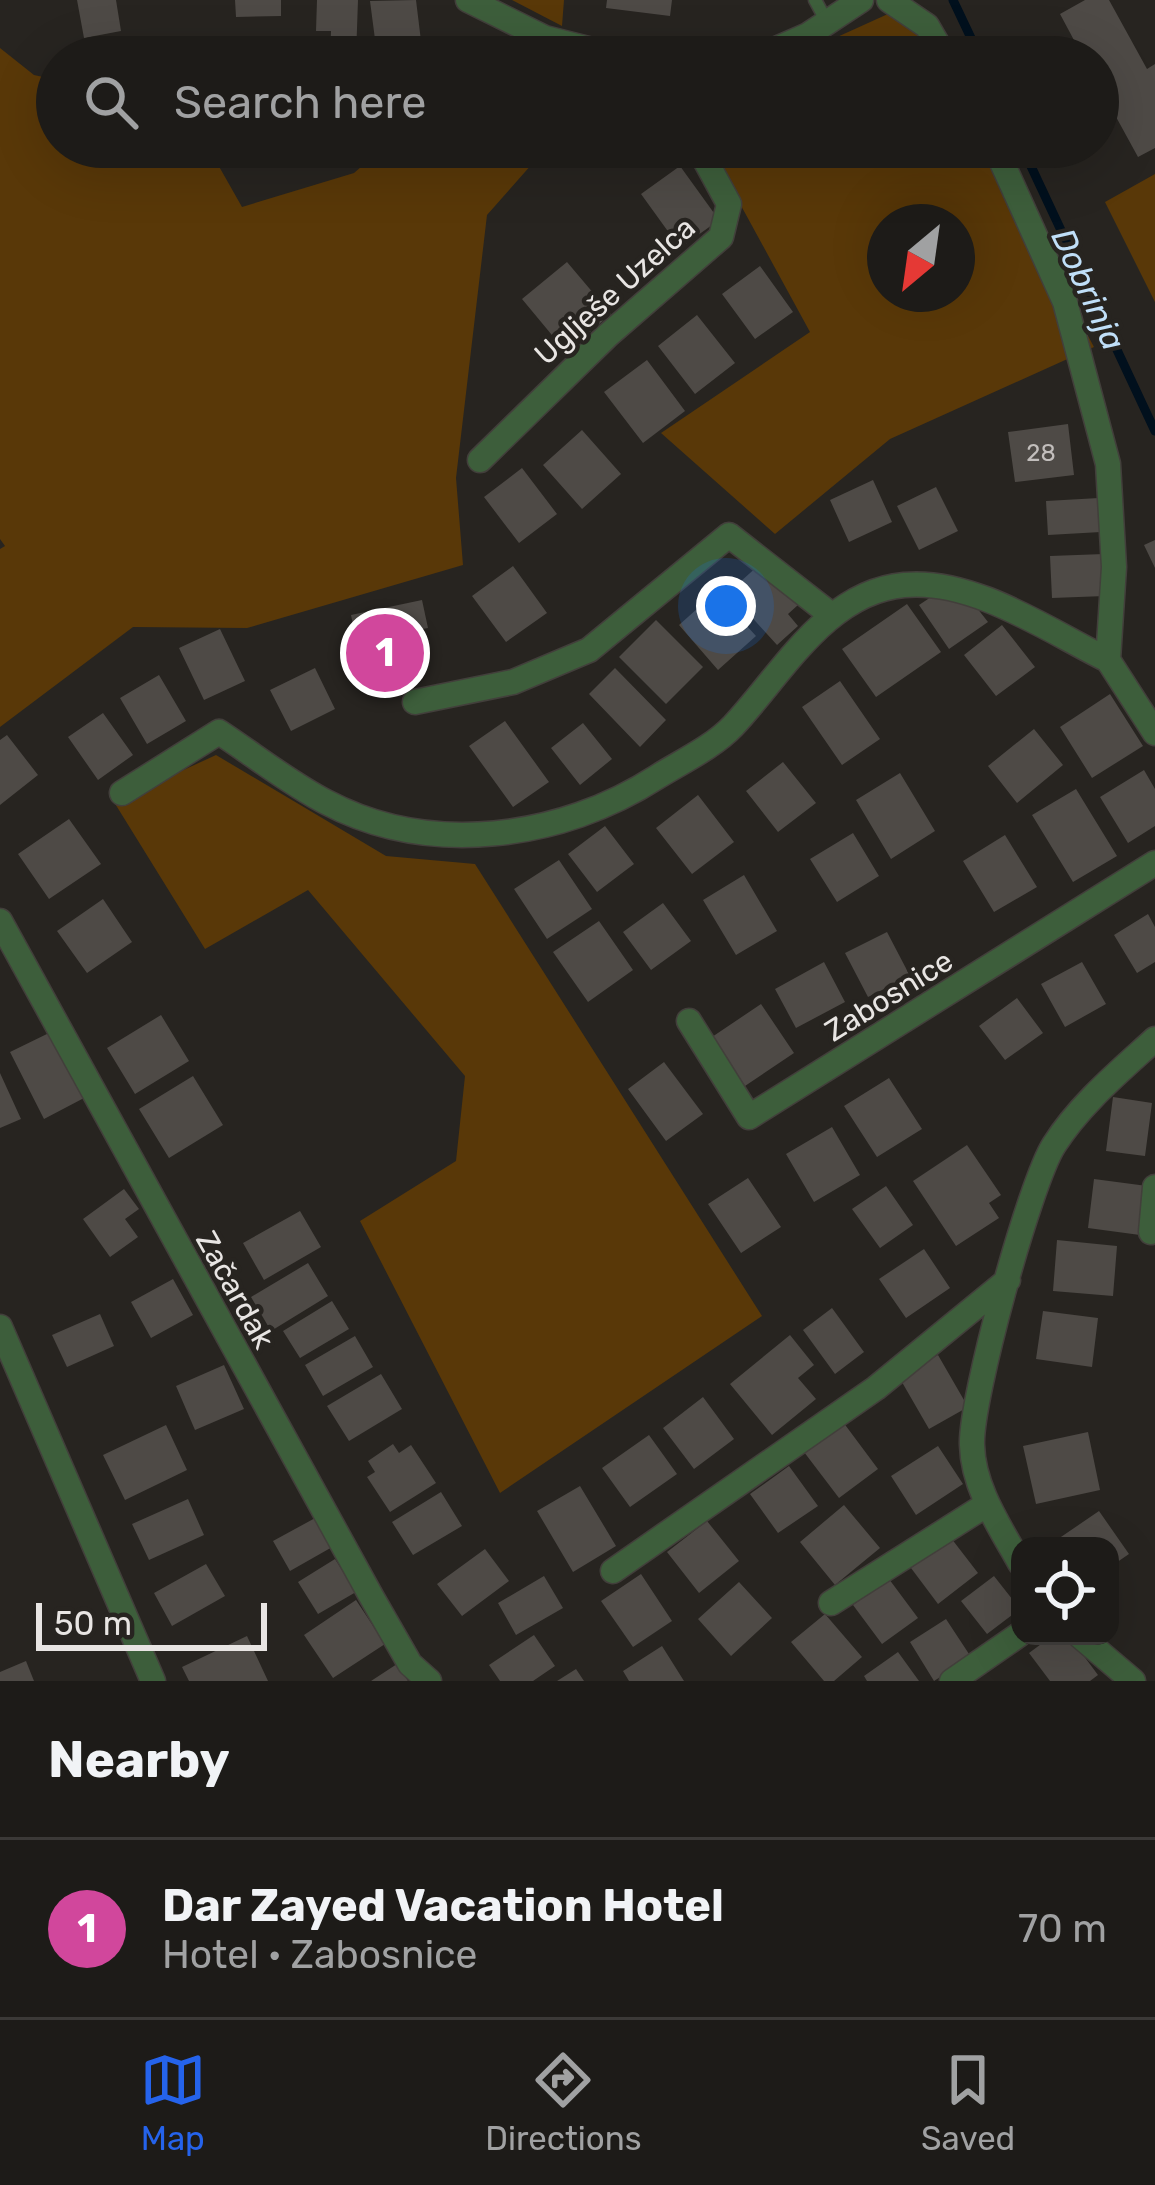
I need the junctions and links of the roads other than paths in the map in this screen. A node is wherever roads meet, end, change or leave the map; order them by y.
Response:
1 (469, 0) edge
2 (861, 0) edge
3 (889, 0) edge
4 (821, 11) edge
5 (541, 36) edge
6 (787, 36) edge
7 (932, 36) edge
8 (709, 168) edge
9 (1004, 168) edge
10 (480, 460) dead end
11 (830, 614) junction
12 (1108, 660) junction
13 (415, 702) dead end
14 (1155, 733) edge
15 (122, 793) dead end
16 (1155, 863) edge
17 (0, 921) edge
18 (689, 1021) dead end
19 (1155, 1039) edge
20 (1155, 1187) edge
21 (1151, 1232) dead end
22 (1008, 1280) junction
23 (0, 1327) edge
24 (986, 1504) junction
25 (1011, 1547) edge
26 (613, 1570) dead end
27 (831, 1604) dead end
28 (1011, 1640) edge
29 (1091, 1645) edge
30 (153, 1681) edge
31 (429, 1681) edge
32 (952, 1681) edge
33 (1133, 1681) edge

1 - 5 street
2 - 4 street
3 - 7 street
4 - 6 street
8 - 10 street, Uglješe Uzelca
9 - 12 street
11 - 12 street
11 - 13 street
11 - 15 street
12 - 14 street
16 - 18 street, Zabosnice
17 - 31 street, Začardak
19 - 22 street
20 - 21 street
22 - 24 street
22 - 26 street
23 - 30 street
24 - 25 street
24 - 27 street
28 - 32 street
29 - 33 street

